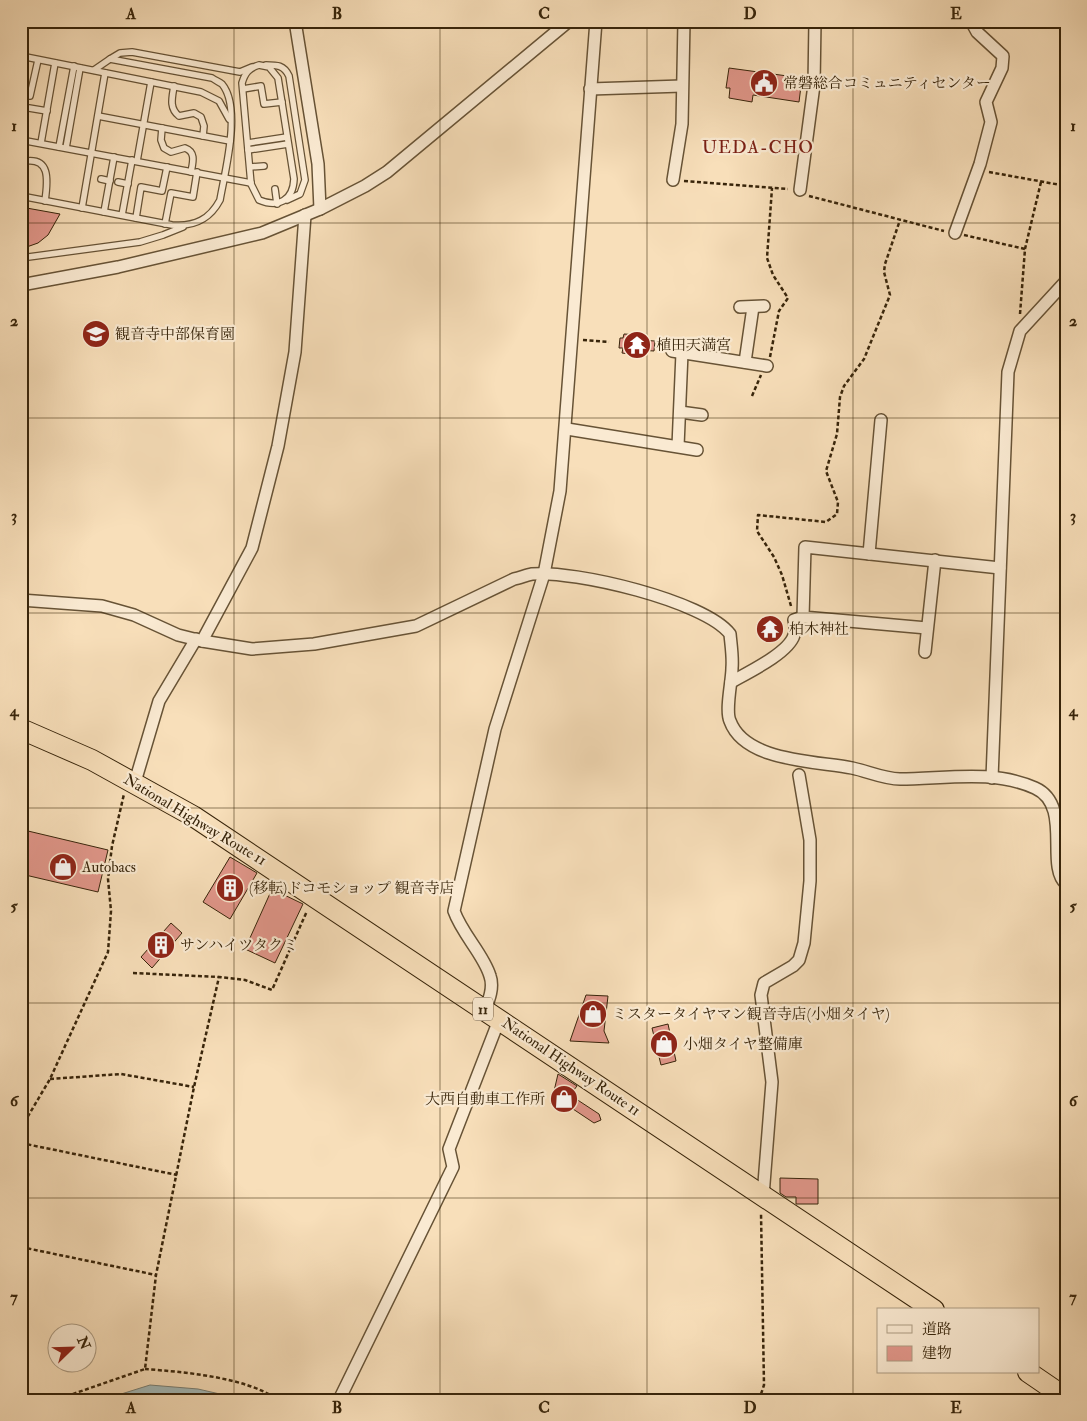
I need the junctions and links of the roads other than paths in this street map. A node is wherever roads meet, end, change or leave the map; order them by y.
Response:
1 (295, 21) edge
2 (569, 21) edge
3 (596, 21) edge
4 (684, 21) edge
5 (815, 21) edge
6 (971, 21) edge
7 (21, 56) edge
8 (110, 59) junction
9 (38, 60) junction
10 (55, 63) junction
11 (259, 65) junction
12 (77, 67) junction
13 (252, 68) junction
14 (94, 70) junction
15 (105, 73) junction
16 (151, 82) junction
17 (174, 86) junction
18 (682, 86) junction
19 (243, 89) junction
20 (590, 89) junction
21 (21, 94) edge
22 (282, 102) junction
23 (29, 108) dead end
24 (47, 112) junction
25 (98, 116) junction
26 (143, 125) junction
27 (162, 128) junction
28 (231, 131) junction
29 (203, 136) junction
30 (287, 137) junction
31 (21, 140) edge
32 (230, 141) junction
33 (41, 143) junction
34 (288, 144) junction
35 (62, 147) junction
36 (248, 147) junction
37 (91, 153) junction
38 (114, 157) junction
39 (134, 161) junction
40 (21, 162) edge
41 (264, 166) dead end
42 (167, 167) junction
43 (250, 167) junction
44 (194, 172) junction
45 (224, 178) junction
46 (101, 179) dead end
47 (110, 180) junction
48 (673, 180) road end
49 (118, 182) dead end
50 (251, 183) junction
51 (128, 184) junction
52 (275, 189) dead end
53 (800, 190) road end
54 (21, 196) edge
55 (45, 201) junction
56 (277, 204) junction
57 (82, 208) junction
58 (320, 209) junction
59 (104, 212) junction
60 (122, 215) junction
61 (305, 216) junction
62 (136, 218) junction
63 (165, 224) junction
64 (184, 226) junction
65 (955, 233) road end
66 (21, 258) edge
67 (1066, 281) edge
68 (21, 285) edge
69 (740, 307) dead end
70 (745, 362) junction
71 (766, 366) road end
72 (680, 412) junction
73 (702, 415) dead end
74 (882, 420) dead end
75 (566, 429) junction
76 (678, 446) junction
77 (697, 450) dead end
78 (869, 554) junction
79 (935, 560) junction
80 (1000, 568) junction
81 (544, 574) junction
82 (21, 600) edge
83 (798, 619) junction
84 (927, 628) junction
85 (199, 640) junction
86 (924, 652) dead end
87 (731, 682) junction
88 (21, 729) edge
89 (799, 775) dead end
90 (992, 778) junction
91 (131, 780) junction
92 (1066, 884) edge
93 (492, 1015) junction
94 (763, 1196) junction
95 (931, 1308) edge
96 (1030, 1374) edge
97 (1058, 1396) edge
98 (340, 1400) edge

1 - 58 street
2 - 58 street
3 - 20 street
4 - 18 street
5 - 53 street
6 - 65 street
7 - 9 lane
8 - 13 lane
8 - 14 lane
8 - 28 lane
9 - 10 lane
9 - 21 lane
10 - 12 lane
10 - 24 lane
11 - 13 lane
11 - 22 lane
11 - 56 lane
12 - 14 lane
12 - 35 lane
13 - 19 lane
14 - 15 lane
15 - 16 lane
15 - 25 lane
16 - 17 lane
16 - 26 lane
17 - 28 lane
17 - 29 lane
18 - 20 street
18 - 48 street
19 - 22 lane
19 - 36 lane
20 - 75 street
22 - 30 lane
23 - 24 lane
24 - 33 lane
25 - 26 lane
25 - 37 lane
26 - 27 lane
26 - 39 lane
27 - 29 lane
27 - 44 lane
28 - 32 lane
29 - 32 lane
30 - 34 lane
30 - 36 lane
31 - 33 lane
32 - 45 lane
33 - 35 lane
34 - 36 lane
34 - 56 lane
35 - 37 lane
36 - 43 lane
37 - 38 lane
37 - 57 lane
38 - 39 lane
38 - 47 lane
39 - 42 lane
39 - 51 lane
40 - 55 lane
41 - 43 lane
42 - 44 lane
42 - 62 lane
43 - 50 lane
44 - 45 lane
44 - 63 lane
45 - 50 lane
45 - 64 lane
46 - 47 lane
47 - 59 lane
49 - 51 lane
50 - 56 lane
51 - 60 lane
52 - 56 lane
54 - 55 lane
55 - 57 lane
57 - 59 lane
58 - 61 street
59 - 60 lane
60 - 62 lane
61 - 68 street
61 - 85 street
62 - 63 lane
63 - 64 lane
64 - 66 lane
67 - 80 street
69 - 70 street
70 - 71 street
70 - 72 street
72 - 73 street
72 - 76 street
74 - 78 street
75 - 76 street
75 - 81 street
76 - 77 street
78 - 79 street
78 - 83 street
79 - 80 street
79 - 84 street
80 - 90 street
81 - 85 street
81 - 87 street
81 - 93 street
82 - 85 street
83 - 84 street
83 - 87 street
84 - 86 street
85 - 91 street
87 - 90 street
88 - 91 highway, National Highway Route 11 / 11
89 - 94 street
90 - 92 street
91 - 93 highway, National Highway Route 11 / 11
93 - 94 highway, National Highway Route 11 / 11
93 - 98 street
94 - 95 highway, National Highway Route 11 / 11
96 - 97 highway

